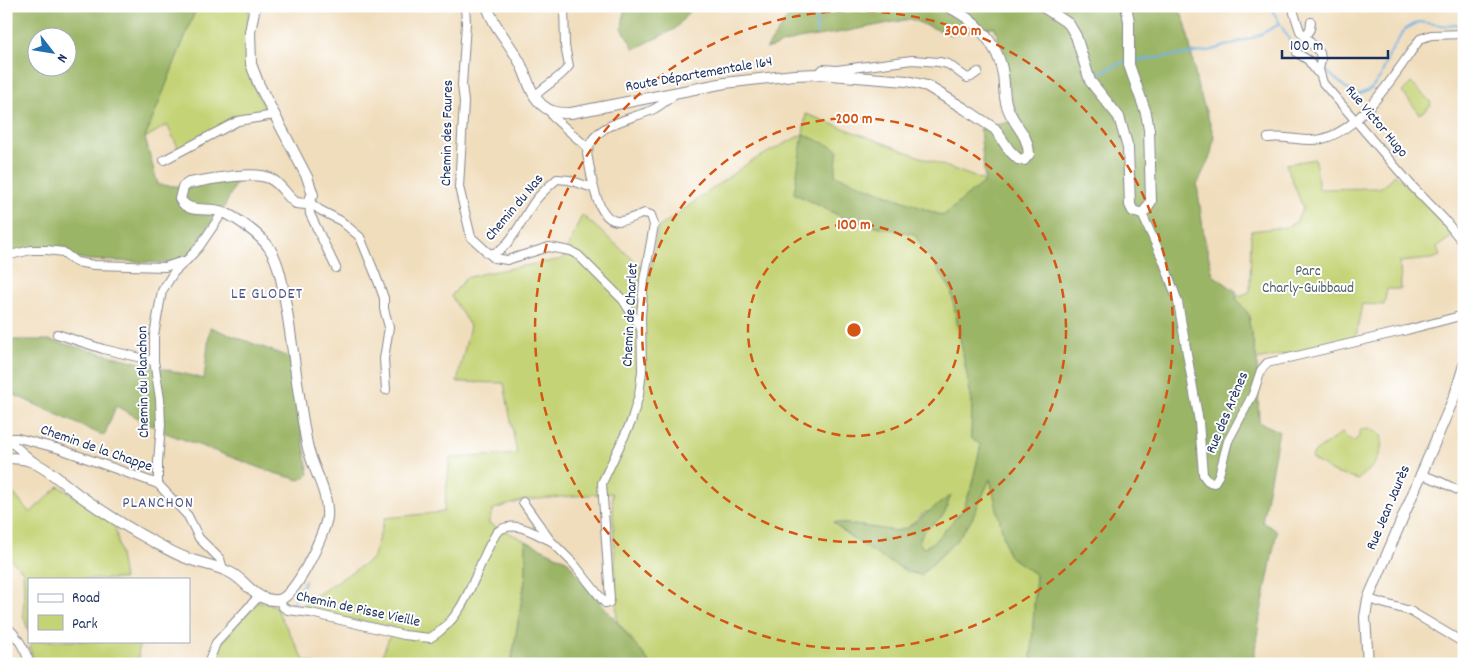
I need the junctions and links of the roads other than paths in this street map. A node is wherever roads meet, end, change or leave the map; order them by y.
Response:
1 (255, 6) edge
2 (465, 6) edge
3 (488, 6) edge
4 (564, 6) edge
5 (946, 6) edge
6 (1042, 6) edge
7 (1126, 6) edge
8 (1294, 6) edge
9 (1311, 22) dead end
10 (1302, 34) junction
11 (1464, 34) edge
12 (1297, 52) dead end
13 (978, 72) dead end
14 (1320, 72) junction
15 (818, 74) junction
16 (672, 93) junction
17 (534, 97) junction
18 (550, 111) junction
19 (274, 115) junction
20 (1356, 121) junction
21 (1268, 138) dead end
22 (588, 148) junction
23 (164, 160) dead end
24 (593, 188) junction
25 (309, 202) junction
26 (223, 212) junction
27 (1142, 214) junction
28 (1464, 244) edge
29 (488, 253) junction
30 (6, 256) edge
31 (188, 260) junction
32 (336, 268) dead end
33 (1464, 315) edge
34 (642, 329) junction
35 (56, 334) dead end
36 (154, 361) junction
37 (1463, 367) edge
38 (386, 390) dead end
39 (6, 438) edge
40 (6, 458) edge
41 (39, 466) junction
42 (1420, 474) junction
43 (158, 484) junction
44 (1464, 493) edge
45 (523, 502) dead end
46 (550, 540) junction
47 (223, 569) junction
48 (259, 596) junction
49 (1368, 599) junction
50 (278, 600) junction
51 (6, 626) edge
52 (1464, 643) edge
53 (30, 664) edge
54 (208, 664) edge
55 (1368, 664) edge

1 - 19 street
2 - 29 street, Chemin des Faures
3 - 17 street
4 - 17 street
5 - 15 street, Route Départementale 164
6 - 27 street
7 - 27 street
8 - 10 street
9 - 10 street
10 - 14 street
11 - 20 street
12 - 14 street, Rue Victor Hugo
13 - 15 street
14 - 20 street, Rue Victor Hugo
15 - 16 street, Route Départementale 164
16 - 18 street, Route Départementale 164
16 - 22 street
17 - 18 street
18 - 22 street
19 - 23 street
19 - 25 street
20 - 21 street
20 - 28 street, Rue Victor Hugo
22 - 24 street, Chemin de Charlet
24 - 29 street, Chemin du Nas
24 - 34 street, Chemin de Charlet
25 - 26 street
25 - 32 street
25 - 38 street
26 - 31 street, Chemin du Planchon
26 - 50 street
27 - 33 street, Rue des Arènes
29 - 34 street
30 - 31 street
31 - 36 street, Chemin du Planchon
34 - 46 street, Chemin de Charlet
35 - 36 street
36 - 43 street, Chemin du Planchon
37 - 42 street, Rue Jean Jaurès
39 - 41 street
39 - 43 street, Chemin de la Chappe
40 - 41 street
41 - 47 street
42 - 44 street
42 - 49 street, Rue Jean Jaurès
43 - 47 street, Chemin de la Chappe
45 - 46 street
46 - 50 street, Chemin de Pisse Vieille
47 - 48 street
48 - 50 street
48 - 54 street
49 - 52 street
49 - 55 street, Rue Jean Jaurès
51 - 53 street

